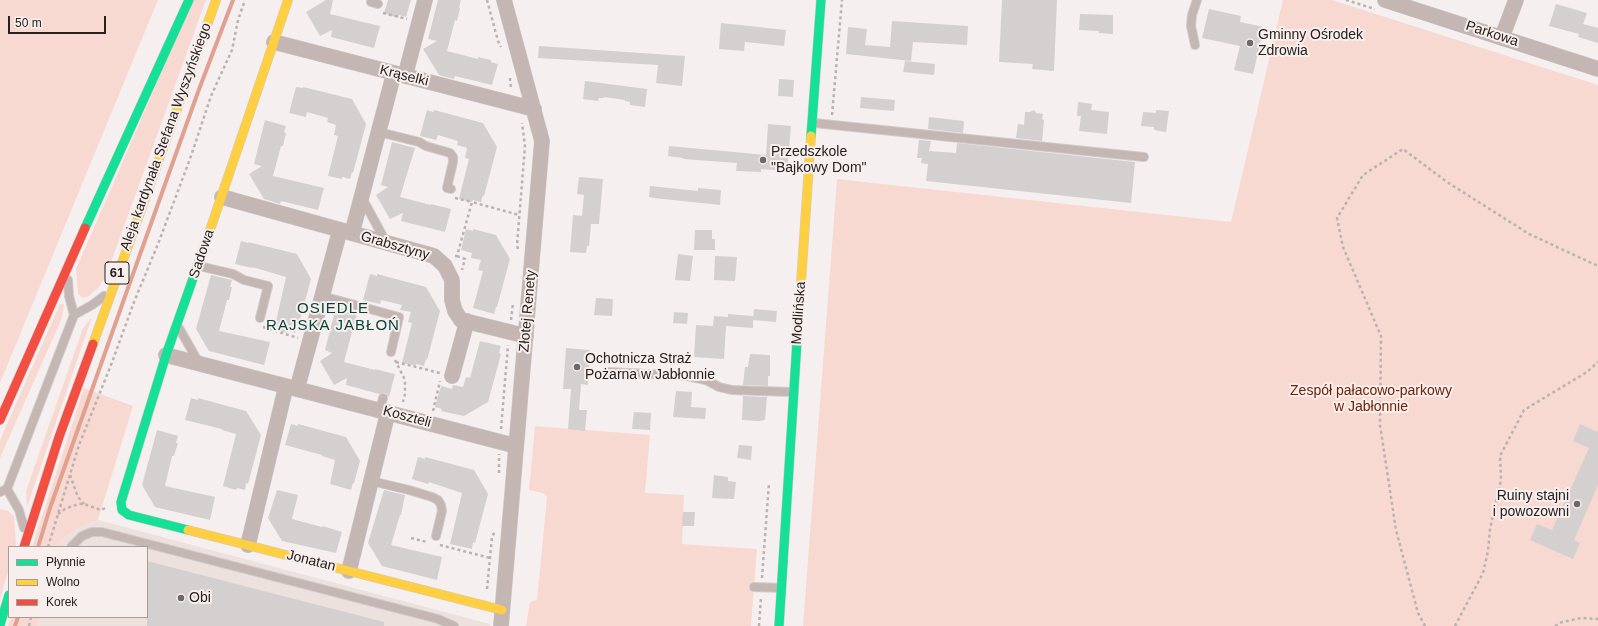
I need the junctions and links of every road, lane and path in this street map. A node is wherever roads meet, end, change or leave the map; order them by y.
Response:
1 (189, 0) edge
2 (216, 0) edge
3 (245, 0) edge
4 (288, 0) edge
5 (425, 0) edge
6 (487, 0) edge
7 (504, 0) edge
8 (821, 0) edge
9 (842, 0) edge
10 (1197, 0) edge
11 (1385, 0) edge
12 (1516, 0) edge
13 (375, 2) edge
14 (419, 22) junction
15 (1502, 37) junction
16 (274, 42) junction
17 (1195, 45) dead end
18 (505, 53) dead end
19 (1598, 69) edge
20 (509, 73) dead end
21 (400, 74) junction
22 (517, 104) junction
23 (534, 109) junction
24 (813, 123) junction
25 (831, 125) junction
26 (379, 132) junction
27 (1144, 157) dead end
28 (451, 189) dead end
29 (361, 196) junction
30 (222, 197) junction
31 (519, 215) junction
32 (346, 232) junction
33 (387, 243) junction
34 (520, 254) dead end
35 (452, 255) dead end
36 (457, 256) junction
37 (198, 266) junction
38 (1598, 266) edge
39 (67, 268) junction
40 (462, 272) dead end
41 (111, 290) junction
42 (322, 296) junction
43 (516, 296) dead end
44 (74, 315) junction
45 (467, 321) junction
46 (259, 322) joint
47 (177, 325) junction
48 (509, 328) junction
49 (526, 336) junction
50 (310, 341) junction
51 (391, 352) joint
52 (166, 355) junction
53 (396, 362) junction
54 (1598, 362) edge
55 (200, 364) junction
56 (610, 372) dead end
57 (452, 376) dead end
58 (291, 387) junction
59 (794, 393) junction
60 (388, 408) junction
61 (431, 417) dead end
62 (0, 420) edge
63 (500, 442) junction
64 (516, 446) junction
65 (70, 473) junction
66 (500, 479) dead end
67 (371, 481) junction
68 (4, 490) edge
69 (84, 504) junction
70 (104, 508) dead end
71 (122, 510) joint
72 (58, 514) junction
73 (497, 528) dead end
74 (411, 538) dead end
75 (434, 541) junction
76 (25, 543) edge
77 (248, 545) junction
78 (48, 546) edge
79 (72, 546) edge
80 (490, 558) junction
81 (349, 571) junction
82 (754, 587) dead end
83 (782, 588) junction
84 (8, 598) edge
85 (485, 606) junction
86 (502, 610) junction
87 (1598, 619) edge
88 (0, 625) edge
89 (454, 626) edge
90 (501, 626) edge
91 (779, 626) edge
92 (1425, 626) edge
93 (1456, 626) edge
94 (1555, 626) edge

1 - 39 main road, Aleja kardynała Stefana Wyszyńskiego
2 - 41 main road, Aleja kardynała Stefana Wyszyńskiego / 61
3 - 65 path
4 - 16 main road, Sadowa
5 - 14 street
6 - 18 path
7 - 23 street, Złotej Renety
8 - 24 main road, Modlińska
9 - 25 path
10 - 17 lane
11 - 15 street, Parkowa
12 - 15 street
13 - 14 path
14 - 21 street
15 - 19 street, Parkowa
16 - 21 street, Krąselki
16 - 30 main road, Sadowa
20 - 22 path
21 - 22 street, Krąselki
21 - 26 street
22 - 23 street, Krąselki
22 - 31 path
23 - 49 street, Złotej Renety
24 - 25 lane
24 - 59 main road, Modlińska
25 - 27 lane
26 - 28 lane
26 - 29 street
29 - 32 street
29 - 33 lane
30 - 32 street, Grabsztyny
30 - 37 main road, Sadowa
31 - 34 path
31 - 36 path
32 - 33 street, Grabsztyny
32 - 42 street
33 - 45 street, Grabsztyny
35 - 36 path
36 - 40 path
37 - 46 lane
37 - 47 main road, Sadowa
38 - 92 path
39 - 44 lane
39 - 62 main road, Aleja kardynała Stefana Wyszyńskiego
41 - 44 lane
41 - 76 main road, Aleja kardynała Stefana Wyszyńskiego / 61
42 - 50 street
42 - 51 lane
43 - 48 path
44 - 68 lane
45 - 48 street
45 - 57 street
46 - 50 path
47 - 52 main road, Sadowa
47 - 55 lane
48 - 49 street
48 - 63 path
49 - 64 street, Złotej Renety
50 - 58 street
51 - 53 path
52 - 55 street, Koszteli
52 - 71 main road, Sadowa
53 - 60 path
53 - 61 path
54 - 93 path
55 - 58 street, Koszteli
56 - 59 lane
58 - 60 street, Koszteli
58 - 77 street
59 - 83 main road, Modlińska
60 - 63 street, Koszteli
60 - 67 street
63 - 64 street, Koszteli
63 - 66 path
64 - 86 street, Złotej Renety
65 - 69 path
65 - 72 path
67 - 75 lane
67 - 81 street
68 - 76 lane
69 - 70 path
69 - 72 path
71 - 77 main road, Jonatan
72 - 78 path
73 - 80 path
74 - 75 path
75 - 80 path
77 - 81 main road, Jonatan
79 - 89 lane
80 - 85 path
81 - 85 main road, Jonatan
82 - 83 lane
83 - 91 main road, Modlińska
84 - 88 main road
85 - 86 main road, Jonatan
86 - 90 street, Złotej Renety
87 - 94 path

